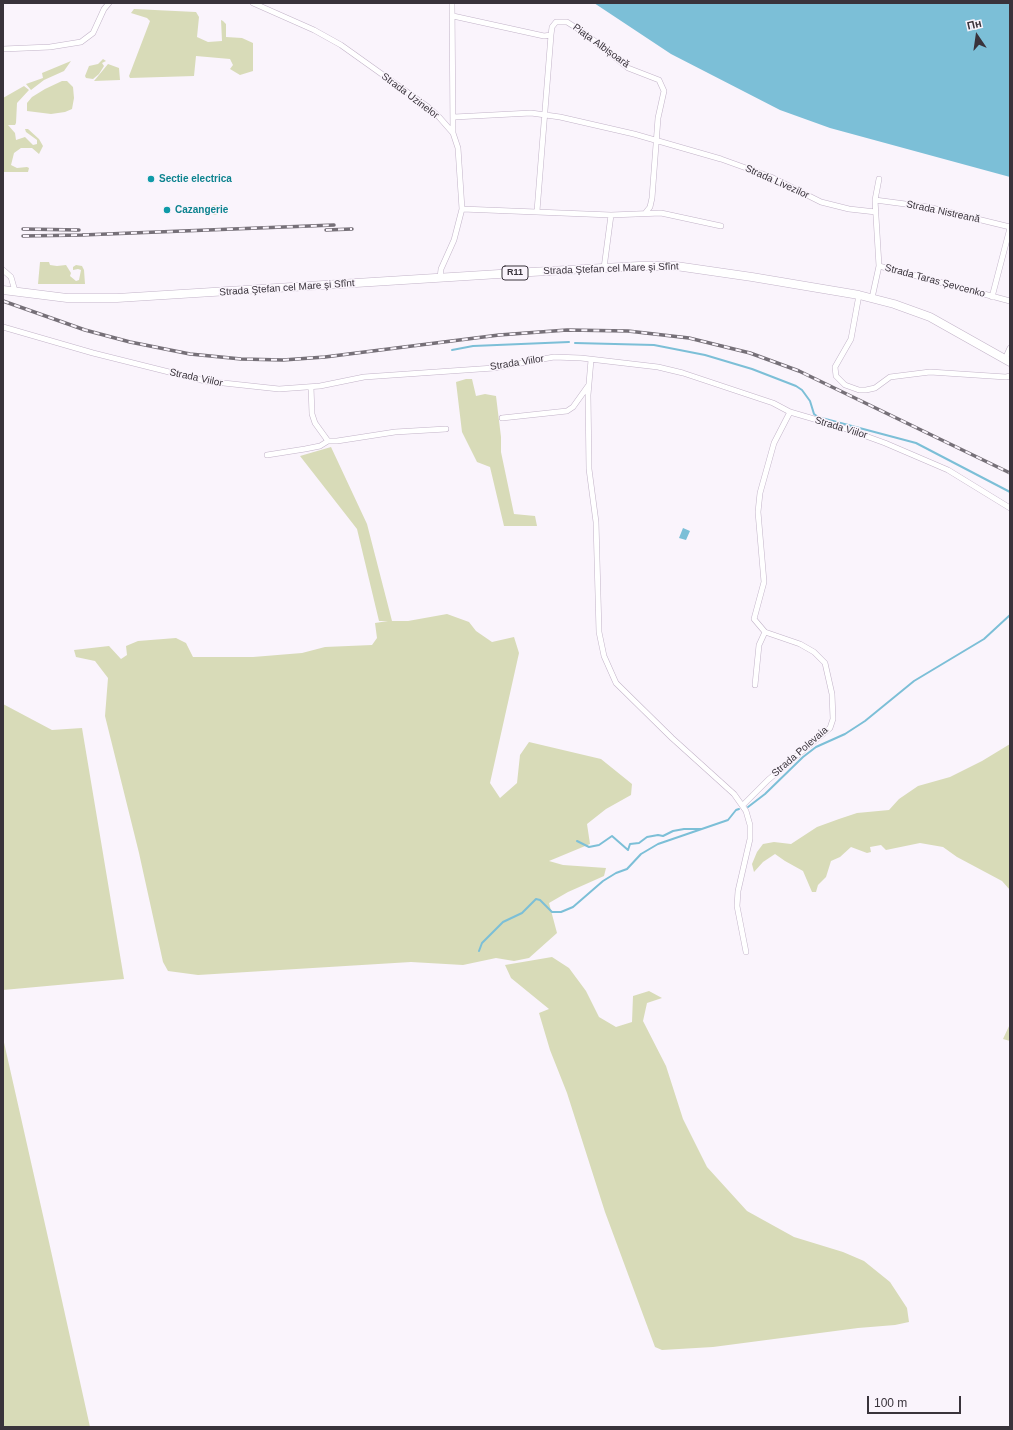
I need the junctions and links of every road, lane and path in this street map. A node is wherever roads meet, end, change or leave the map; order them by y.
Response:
1 (110, 3) edge
2 (253, 3) edge
3 (452, 3) edge
4 (453, 16) junction
5 (551, 35) junction
6 (3, 49) edge
7 (544, 114) junction
8 (454, 117) junction
9 (453, 133) junction
10 (657, 142) junction
11 (879, 179) dead end
12 (875, 200) junction
13 (462, 209) junction
14 (537, 212) junction
15 (646, 212) junction
16 (876, 212) junction
17 (611, 215) junction
18 (721, 226) dead end
19 (1010, 228) edge
20 (879, 266) junction
21 (604, 268) junction
22 (3, 270) edge
23 (440, 278) junction
24 (3, 290) edge
25 (15, 291) junction
26 (860, 295) junction
27 (992, 297) junction
28 (872, 298) junction
29 (1010, 302) edge
30 (3, 327) edge
31 (1010, 348) edge
32 (591, 360) junction
33 (1008, 361) edge
34 (1010, 376) edge
35 (589, 385) junction
36 (311, 387) junction
37 (790, 412) junction
38 (502, 418) dead end
39 (446, 429) dead end
40 (328, 441) junction
41 (268, 455) dead end
42 (1010, 508) edge
43 (765, 632) junction
44 (755, 685) dead end
45 (743, 805) junction
46 (746, 952) dead end

1 - 6 street
2 - 9 street, Strada Uzinelor
3 - 4 street
4 - 5 street
4 - 8 street
5 - 7 street
5 - 10 street, Piața Albișoară
7 - 8 street, Strada Livezilor
7 - 10 street, Strada Livezilor
7 - 14 street
8 - 9 street
9 - 13 street, Strada Uzinelor
10 - 15 street
10 - 16 street, Strada Livezilor
11 - 12 street, Strada Taras Șevcenko
12 - 16 street, Strada Taras Șevcenko
12 - 19 street, Strada Nistreană
13 - 14 street
13 - 23 street, Strada Uzinelor
14 - 17 street
15 - 17 street
15 - 18 street
16 - 20 street, Strada Taras Șevcenko
17 - 21 street
19 - 27 street, Strada Taras Șevcenko
20 - 27 street, Strada Taras Șevcenko
20 - 28 street, Strada Taras Șevcenko
21 - 23 main road, Strada Ştefan cel Mare şi Sfînt / R11
21 - 26 main road, Strada Ştefan cel Mare şi Sfînt / R11
22 - 25 street
23 - 25 main road, Strada Ştefan cel Mare şi Sfînt / R11
24 - 25 main road, Strada Ştefan cel Mare şi Sfînt / R11
26 - 28 main road, Strada Ştefan cel Mare şi Sfînt / R11
26 - 34 street
27 - 29 street, Strada Taras Șevcenko
28 - 33 main road, Strada Ştefan cel Mare şi Sfînt / R11
30 - 36 street, Strada Viilor
31 - 33 street
32 - 35 street
32 - 36 street, Strada Viilor
32 - 37 street, Strada Viilor
35 - 38 street
35 - 45 street
36 - 40 street
37 - 42 street, Strada Viilor
37 - 43 street
39 - 40 street
40 - 41 street
43 - 44 street
43 - 45 street, Strada Polevaia
45 - 46 street

